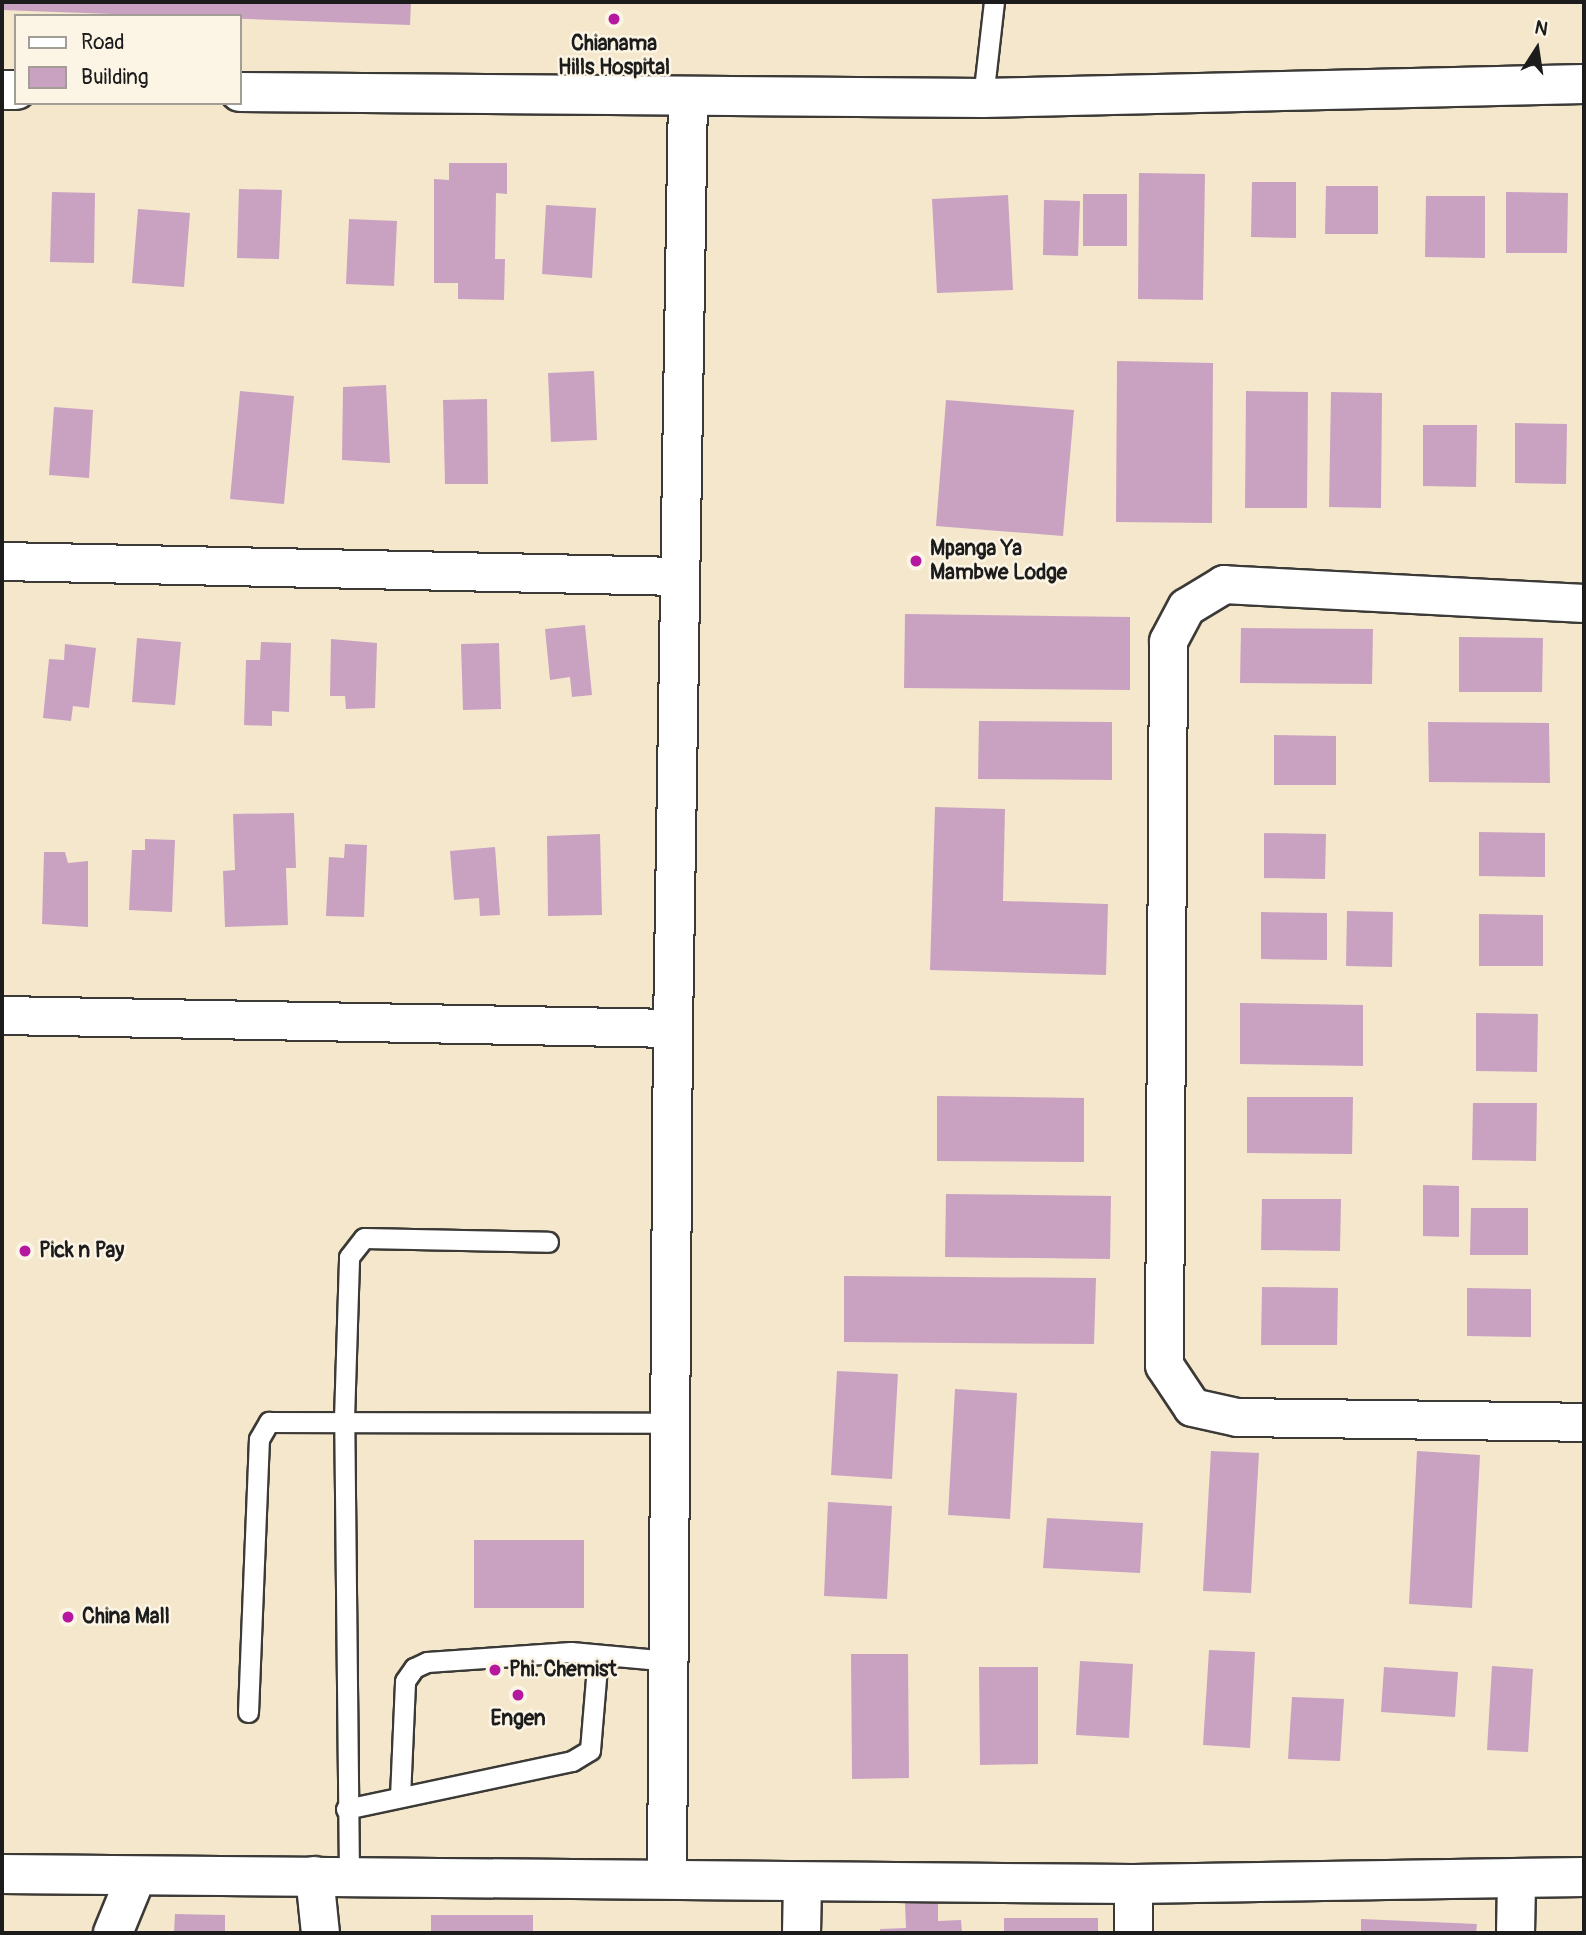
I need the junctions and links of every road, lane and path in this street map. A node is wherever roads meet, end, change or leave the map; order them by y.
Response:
1 (994, 2) edge
2 (1584, 84) edge
3 (242, 93) edge
4 (688, 98) junction
5 (982, 98) junction
6 (2, 561) edge
7 (679, 576) junction
8 (1584, 603) edge
9 (2, 1015) edge
10 (673, 1028) junction
11 (548, 1242) dead end
12 (344, 1419) junction
13 (1584, 1422) edge
14 (670, 1423) junction
15 (598, 1655) junction
16 (669, 1661) junction
17 (248, 1712) dead end
18 (400, 1797) junction
19 (346, 1809) junction
20 (2, 1874) edge
21 (331, 1875) junction
22 (136, 1877) junction
23 (1584, 1877) edge
24 (667, 1879) junction
25 (1516, 1879) junction
26 (802, 1882) junction
27 (1133, 1884) junction
28 (113, 1933) edge
29 (320, 1933) edge
30 (801, 1933) edge
31 (1133, 1933) edge
32 (1515, 1933) edge

1 - 5 lane
2 - 5 main road
3 - 4 main road
4 - 5 main road
4 - 7 main road
6 - 7 street
7 - 10 main road
8 - 13 street
9 - 10 street
10 - 14 main road
11 - 12 lane
12 - 14 lane
12 - 17 lane
12 - 19 lane
14 - 16 main road
15 - 16 lane
15 - 18 lane
15 - 18 lane
16 - 24 main road
18 - 19 lane
19 - 21 lane
20 - 22 main road
21 - 22 main road
21 - 24 main road
21 - 29 street
22 - 28 main road
23 - 25 main road
24 - 26 main road
25 - 27 main road
25 - 32 street
26 - 27 main road
26 - 30 street
27 - 31 street

